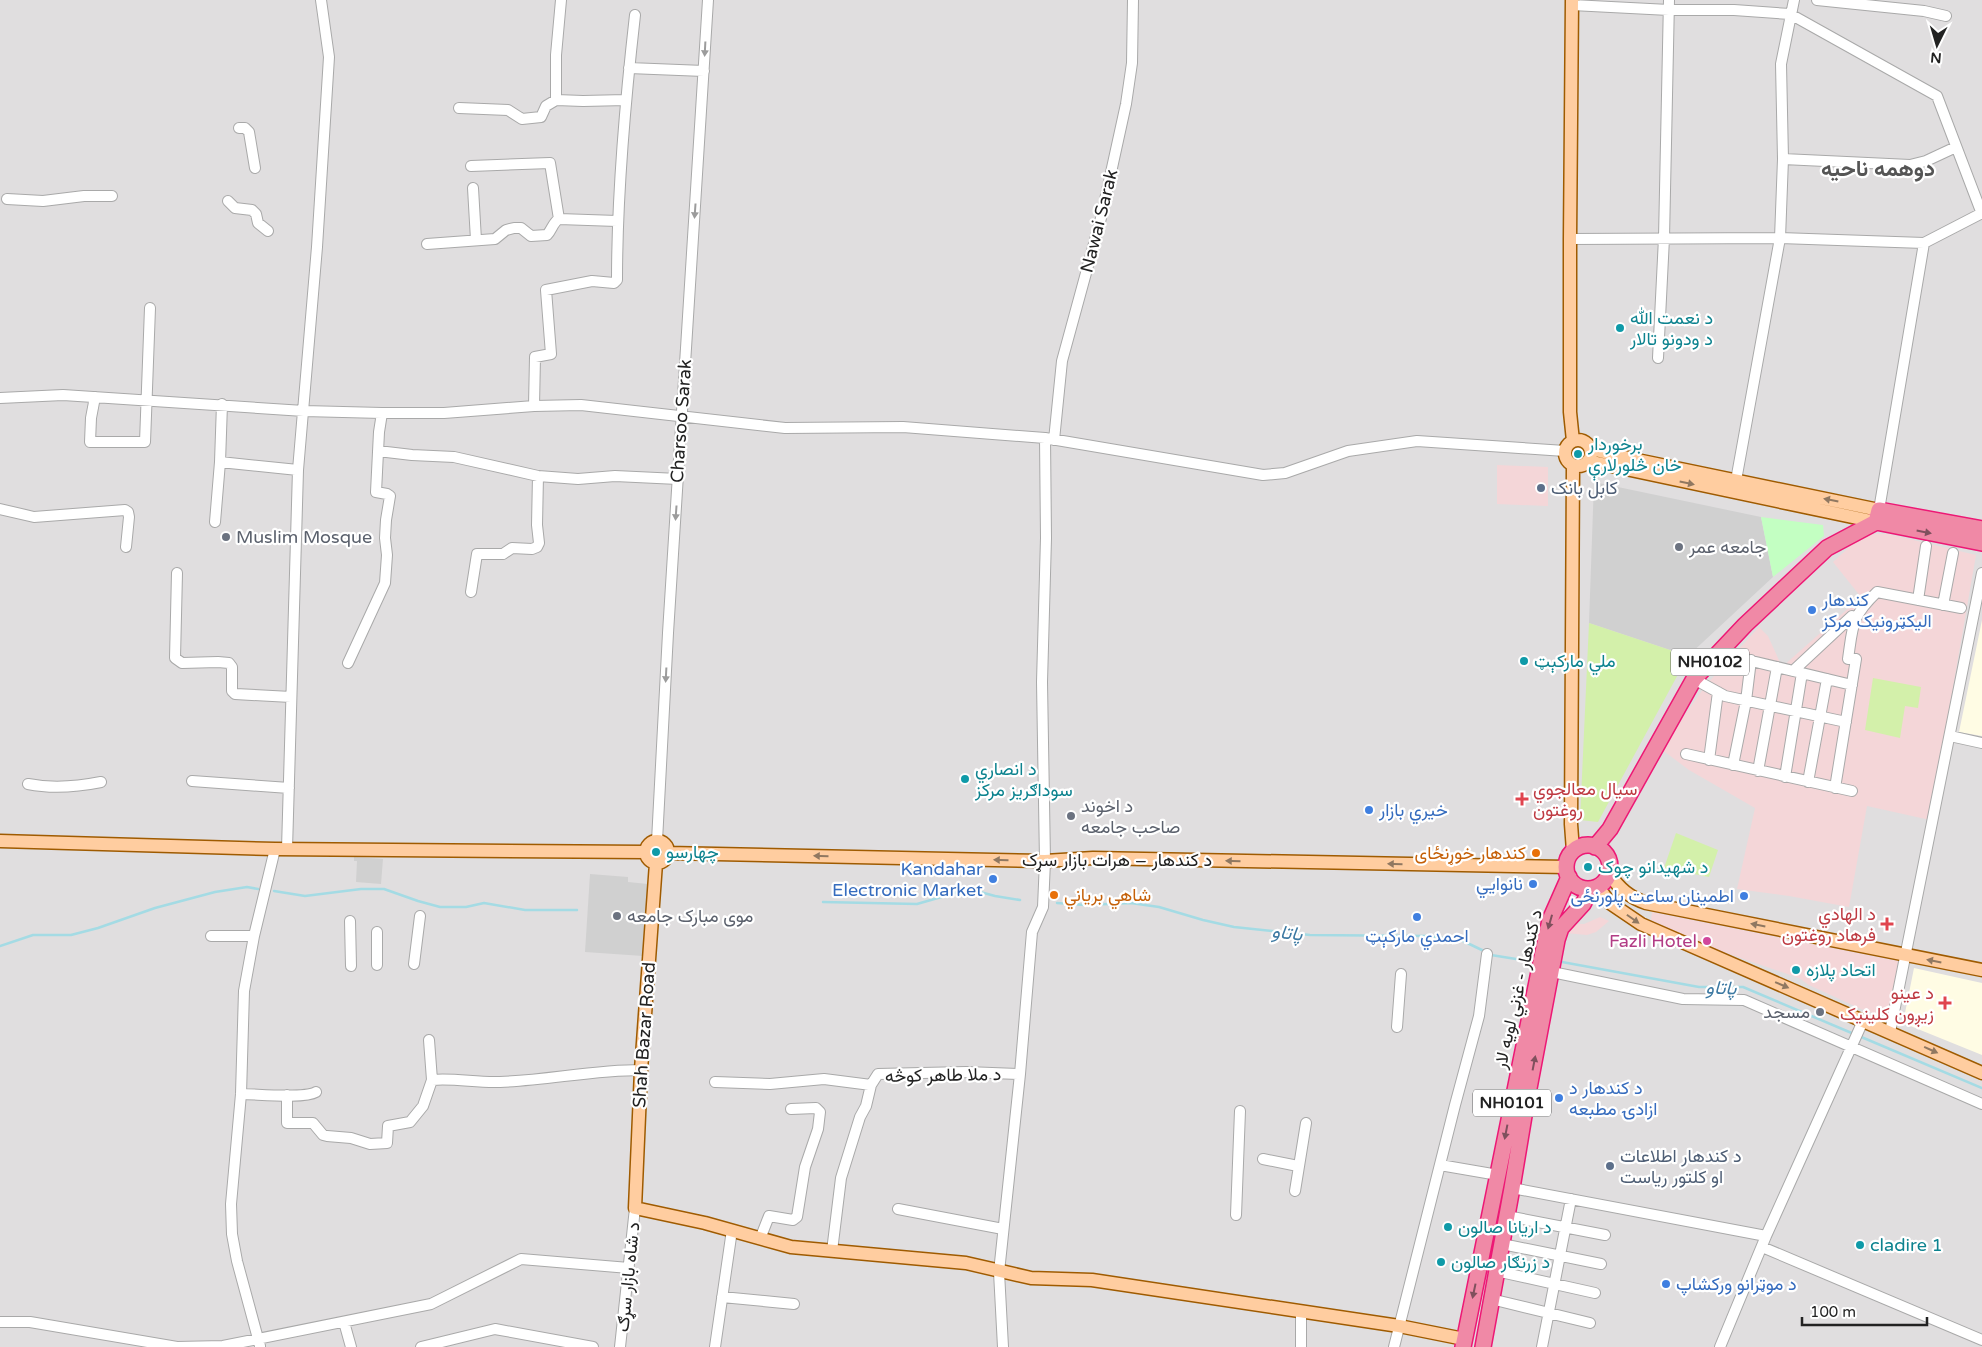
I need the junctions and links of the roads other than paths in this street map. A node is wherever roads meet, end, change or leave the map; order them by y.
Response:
1 (321, 0) edge
2 (560, 0) edge
3 (708, 0) edge
4 (1134, 0) edge
5 (1794, 0) edge
6 (1817, 0) edge
7 (1572, 3) edge
8 (1669, 5) edge
9 (1734, 5) edge
10 (1790, 14) junction
11 (635, 15) dead end
12 (1946, 16) dead end
13 (629, 68) junction
14 (704, 71) junction
15 (556, 100) junction
16 (626, 100) junction
17 (459, 108) dead end
18 (239, 128) dead end
19 (1956, 147) junction
20 (1783, 159) junction
21 (471, 166) dead end
22 (254, 168) dead end
23 (473, 188) dead end
24 (112, 196) dead end
25 (7, 199) dead end
26 (228, 202) dead end
27 (1982, 213) edge
28 (559, 219) junction
29 (617, 221) junction
30 (268, 231) dead end
31 (1664, 238) junction
32 (1780, 238) junction
33 (1570, 239) junction
34 (476, 240) junction
35 (1924, 243) junction
36 (427, 244) dead end
37 (150, 308) dead end
38 (1658, 358) dead end
39 (95, 396) junction
40 (0, 398) edge
41 (147, 399) junction
42 (222, 404) junction
43 (534, 406) junction
44 (304, 411) junction
45 (382, 413) junction
46 (682, 415) junction
47 (1049, 439) junction
48 (1569, 446) junction
49 (378, 451) junction
50 (1589, 455) junction
51 (220, 462) junction
52 (1572, 465) junction
53 (298, 470) junction
54 (538, 476) junction
55 (678, 480) junction
56 (1735, 487) junction
57 (0, 510) edge
58 (1877, 516) junction
59 (215, 522) dead end
60 (1982, 529) edge
61 (1982, 543) edge
62 (1926, 546) dead end
63 (126, 547) dead end
64 (1953, 554) dead end
65 (177, 573) dead end
66 (1982, 573) edge
67 (471, 592) dead end
68 (1918, 600) junction
69 (1943, 605) junction
70 (1961, 608) dead end
71 (1852, 616) dead end
72 (1735, 657) dead end
73 (1751, 660) junction
74 (348, 663) dead end
75 (1777, 667) junction
76 (1797, 672) junction
77 (1694, 679) junction
78 (1827, 679) junction
79 (1852, 685) junction
80 (1718, 692) junction
81 (291, 697) junction
82 (1746, 701) junction
83 (1770, 706) junction
84 (1796, 712) junction
85 (1820, 717) junction
86 (1846, 722) junction
87 (1950, 736) junction
88 (1982, 743) edge
89 (1686, 754) dead end
90 (1709, 760) junction
91 (1733, 765) junction
92 (1758, 771) junction
93 (1785, 777) junction
94 (192, 781) dead end
95 (101, 782) dead end
96 (1808, 782) junction
97 (28, 784) dead end
98 (289, 788) junction
99 (1835, 788) junction
100 (1852, 791) dead end
101 (0, 841) edge
102 (657, 841) junction
103 (1595, 846) junction
104 (281, 849) junction
105 (646, 852) junction
106 (1574, 852) junction
107 (668, 853) junction
108 (1045, 861) junction
109 (656, 863) junction
110 (1568, 872) junction
111 (1609, 874) junction
112 (1594, 888) junction
113 (420, 916) dead end
114 (350, 921) dead end
115 (377, 932) dead end
116 (211, 936) dead end
117 (254, 936) junction
118 (1488, 954) dead end
119 (1906, 955) junction
120 (414, 964) dead end
121 (378, 965) dead end
122 (351, 966) dead end
123 (1982, 970) edge
124 (1552, 972) junction
125 (1401, 974) dead end
126 (1862, 1024) junction
127 (1396, 1027) dead end
128 (1890, 1032) junction
129 (429, 1040) dead end
130 (1853, 1044) junction
131 (641, 1070) junction
132 (1982, 1073) edge
133 (1020, 1074) junction
134 (432, 1080) junction
135 (714, 1082) dead end
136 (871, 1085) junction
137 (316, 1092) dead end
138 (241, 1094) junction
139 (287, 1095) junction
140 (1982, 1104) edge
141 (790, 1109) dead end
142 (1240, 1111) dead end
143 (1306, 1123) dead end
144 (1263, 1159) dead end
145 (1440, 1165) junction
146 (1298, 1166) junction
147 (1498, 1175) junction
148 (1512, 1188) junction
149 (1295, 1190) dead end
150 (1571, 1199) junction
151 (635, 1208) junction
152 (898, 1209) dead end
153 (1236, 1215) dead end
154 (1507, 1216) junction
155 (1566, 1228) junction
156 (1003, 1229) junction
157 (732, 1230) junction
158 (1605, 1235) dead end
159 (1766, 1236) junction
160 (760, 1239) junction
161 (1502, 1244) junction
162 (1762, 1247) junction
163 (832, 1251) junction
164 (1560, 1256) junction
165 (1601, 1264) dead end
166 (629, 1268) junction
167 (1000, 1272) junction
168 (1496, 1272) junction
169 (1555, 1284) junction
170 (1595, 1293) dead end
171 (722, 1297) junction
172 (1491, 1299) junction
173 (794, 1304) dead end
174 (1301, 1311) junction
175 (1549, 1313) junction
176 (0, 1322) edge
177 (344, 1322) junction
178 (1590, 1323) dead end
179 (1399, 1326) junction
180 (1980, 1340) edge
181 (1463, 1343) edge
182 (259, 1344) edge
183 (351, 1347) edge
184 (421, 1347) edge
185 (593, 1347) edge
186 (620, 1347) edge
187 (715, 1347) edge
188 (1003, 1347) edge
189 (1301, 1347) edge
190 (1394, 1347) edge
191 (1483, 1347) edge
192 (1542, 1347) edge
193 (1720, 1347) edge

1 - 44 street
2 - 15 street
3 -> 14 street, Charsoo Sarak
4 - 47 street, Nawai Sarak
5 - 10 street
6 - 12 street
7 - 8 street
7 - 33 main road
8 - 9 street
8 - 31 street
9 - 10 street
10 - 19 street
10 - 20 street
11 - 13 street
13 - 14 street
13 - 16 street
14 -> 46 street, Charsoo Sarak
15 - 16 street
15 - 17 street
16 - 29 street
18 - 22 street
19 - 20 street
19 - 27 street
20 - 32 street
21 - 28 street
23 - 34 street
24 - 25 street
26 - 30 street
27 - 35 street
28 - 29 street
28 - 34 street
29 - 43 street
31 - 32 street
31 - 33 street
31 - 38 street
32 - 35 street
32 - 56 street
33 - 48 main road
34 - 36 street
35 - 58 street
37 - 41 street
39 - 40 street
39 - 41 street
39 - 41 street
41 - 42 street
42 - 44 street
42 - 51 street
43 - 45 street
43 - 46 street
44 - 45 street
44 - 53 street
45 - 49 street
46 - 47 street
46 - 55 street, Charsoo Sarak
47 - 48 street
47 - 108 street, Nawai Sarak
48 - 50 main road
48 - 52 main road
49 - 54 street
49 - 74 street
50 - 52 main road
50 - 56 main road
51 - 53 street
51 - 59 street
52 - 106 main road
53 - 81 street
54 - 55 street
54 - 67 street
55 -> 102 street, Charsoo Sarak
56 - 58 main road
57 - 63 street
58 - 60 highway
58 -> 61 highway
58 - 77 highway, NH0102
62 - 68 street
64 - 69 street
65 - 81 street
66 - 87 street
68 - 69 street
68 - 79 street
69 - 70 street
71 - 76 street
72 - 73 street
73 - 75 street
73 - 82 street
75 - 76 street
75 - 83 street
76 - 78 street
76 - 84 street
77 - 80 street
77 - 103 highway, NH0102
78 - 79 street
78 - 85 street
79 - 86 street
80 - 82 street
80 - 90 street
81 - 98 street
82 - 83 street
82 - 91 street
83 - 84 street
83 - 92 street
84 - 85 street
84 - 93 street
85 - 86 street
85 - 96 street
86 - 99 street
87 - 88 street
87 - 119 street
89 - 90 street
90 - 91 street
91 - 92 street
92 - 93 street
93 - 96 street
94 - 98 street
95 - 97 street
96 - 99 street
98 - 104 street
99 - 100 street
101 - 104 main road
102 - 105 main road
102 - 107 main road
103 - 106 highway
103 - 111 highway
104 - 105 main road
104 - 117 street
105 - 109 main road
106 - 110 highway
108 -> 107 main road, د کندهار – هرات بازار سړک
107 - 109 main road
110 -> 108 main road, د کندهار – هرات بازار سړک
108 - 133 street, Nawai Sarak
109 - 131 main road, Shah Bazar Road
110 - 112 highway
110 -> 147 highway, د کندهار - غزني لويه لار / NH0101
111 - 112 highway
119 -> 111 main road
112 - 124 highway, د کندهار - غزني لويه لار / NH0101
112 -> 126 main road
113 - 120 street
114 - 122 street
115 - 121 street
116 - 117 street
117 - 138 street
118 - 145 street
123 -> 119 main road
119 - 128 street
124 - 130 street
148 -> 124 highway, د کندهار - غزني لويه لار / NH0101
125 - 127 street
126 - 128 main road
126 - 130 street
128 -> 132 main road
129 - 134 street
130 - 140 street
130 - 159 street
131 - 134 street
131 - 151 main road, Shah Bazar Road
133 - 136 street, د ملا طاهر کوڅه
133 - 156 street, Nawai Sarak
134 - 139 street
135 - 136 street
136 - 163 street
137 - 139 street
138 - 139 street
138 - 182 street
141 - 160 street
142 - 153 street
143 - 146 street
144 - 146 street
145 - 147 street
145 - 179 street
146 - 149 street
147 -> 181 highway, د کندهار - غزني لويه لار / NH0101
148 - 150 street
148 - 154 highway, د کندهار - غزني لويه لار / NH0101
150 - 155 street
150 - 159 street
151 - 157 main road
151 - 166 street, د شاه بازار سړګ
152 - 156 street
154 - 155 street
154 - 161 highway, د کندهار - غزني لويه لار / NH0101
155 - 158 street
155 - 164 street
156 - 167 street, Nawai Sarak
157 - 160 main road
157 - 171 street
159 - 162 street
160 - 163 main road
161 - 164 street
161 - 168 highway, د کندهار - غزني لويه لار / NH0101
162 - 180 street
162 - 193 street
163 - 167 main road
164 - 165 street
164 - 169 street
166 - 177 street
166 - 186 street, د شاه بازار سړګ
167 - 174 main road
167 - 188 street, Nawai Sarak
168 - 169 street
168 - 172 highway, د کندهار - غزني لويه لار / NH0101
169 - 170 street
169 - 175 street
171 - 173 street
171 - 187 street
172 - 175 street
172 - 191 highway, د کندهار - غزني لويه لار / NH0101
174 - 179 main road
174 - 189 street
175 - 178 street
175 - 192 street
176 - 182 street
177 - 182 street
177 - 183 street
179 - 181 main road
179 - 190 street
184 - 185 street

